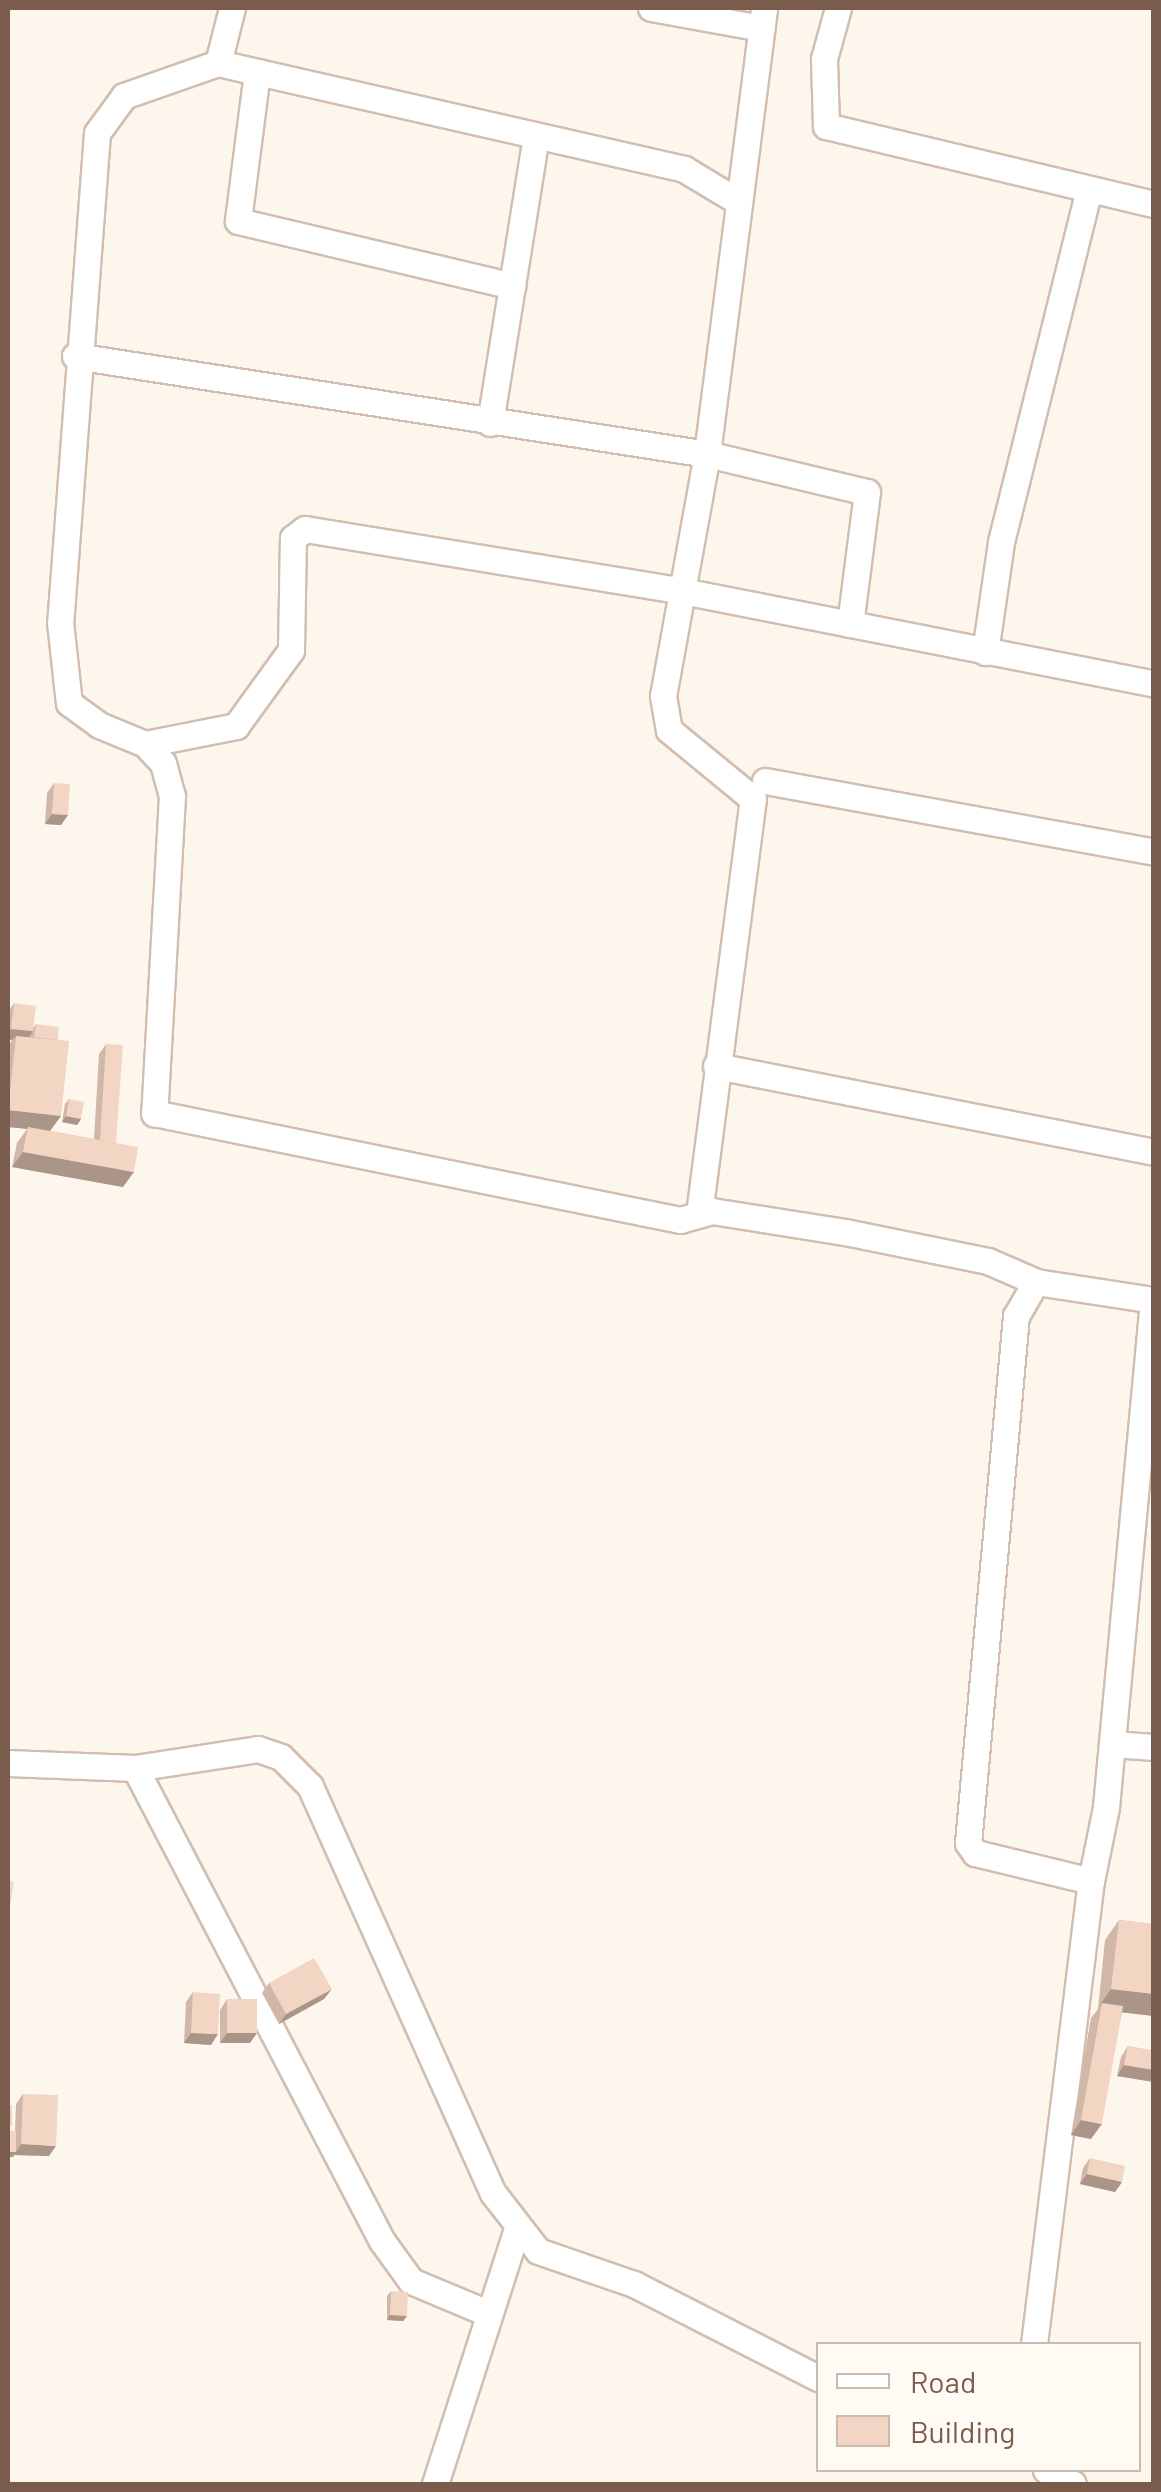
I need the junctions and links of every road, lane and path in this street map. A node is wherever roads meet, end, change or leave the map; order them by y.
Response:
1 (232, 8) edge
2 (652, 8) edge
3 (838, 8) edge
4 (762, 18) edge
5 (218, 63) junction
6 (257, 72) junction
7 (536, 136) junction
8 (1089, 190) junction
9 (739, 202) junction
10 (1154, 204) edge
11 (512, 286) junction
12 (75, 356) junction
13 (490, 424) junction
14 (706, 454) junction
15 (677, 590) junction
16 (850, 624) junction
17 (985, 652) junction
18 (1154, 684) edge
19 (145, 744) junction
20 (766, 781) dead end
21 (1154, 852) edge
22 (716, 1066) junction
23 (1154, 1152) edge
24 (700, 1214) junction
25 (1036, 1282) junction
26 (1153, 1300) edge
27 (1112, 1744) junction
28 (1154, 1747) edge
29 (8, 1763) edge
30 (136, 1768) junction
31 (1091, 1881) junction
32 (518, 2226) junction
33 (485, 2312) junction
34 (1034, 2342) edge
35 (816, 2377) edge
36 (1050, 2472) edge
37 (435, 2484) edge
38 (1073, 2484) edge

1 - 5 street
2 - 4 street
3 - 8 street
4 - 9 street
5 - 6 street
5 - 12 street
6 - 7 street
6 - 11 street
7 - 9 street
7 - 11 street
8 - 10 street
8 - 17 street
9 - 14 street
11 - 13 street
12 - 13 street
12 - 19 street
13 - 14 street
14 - 15 street
14 - 16 street
15 - 16 street
15 - 19 street
15 - 22 street
16 - 17 street
17 - 18 street
19 - 24 street
20 - 21 street
22 - 23 street
22 - 24 street
24 - 25 street
25 - 26 street
25 - 31 street
26 - 27 street
27 - 28 street
27 - 31 street
29 - 30 street
30 - 32 street
30 - 33 street
31 - 34 street
32 - 33 street
32 - 35 street
33 - 37 street
36 - 38 street

